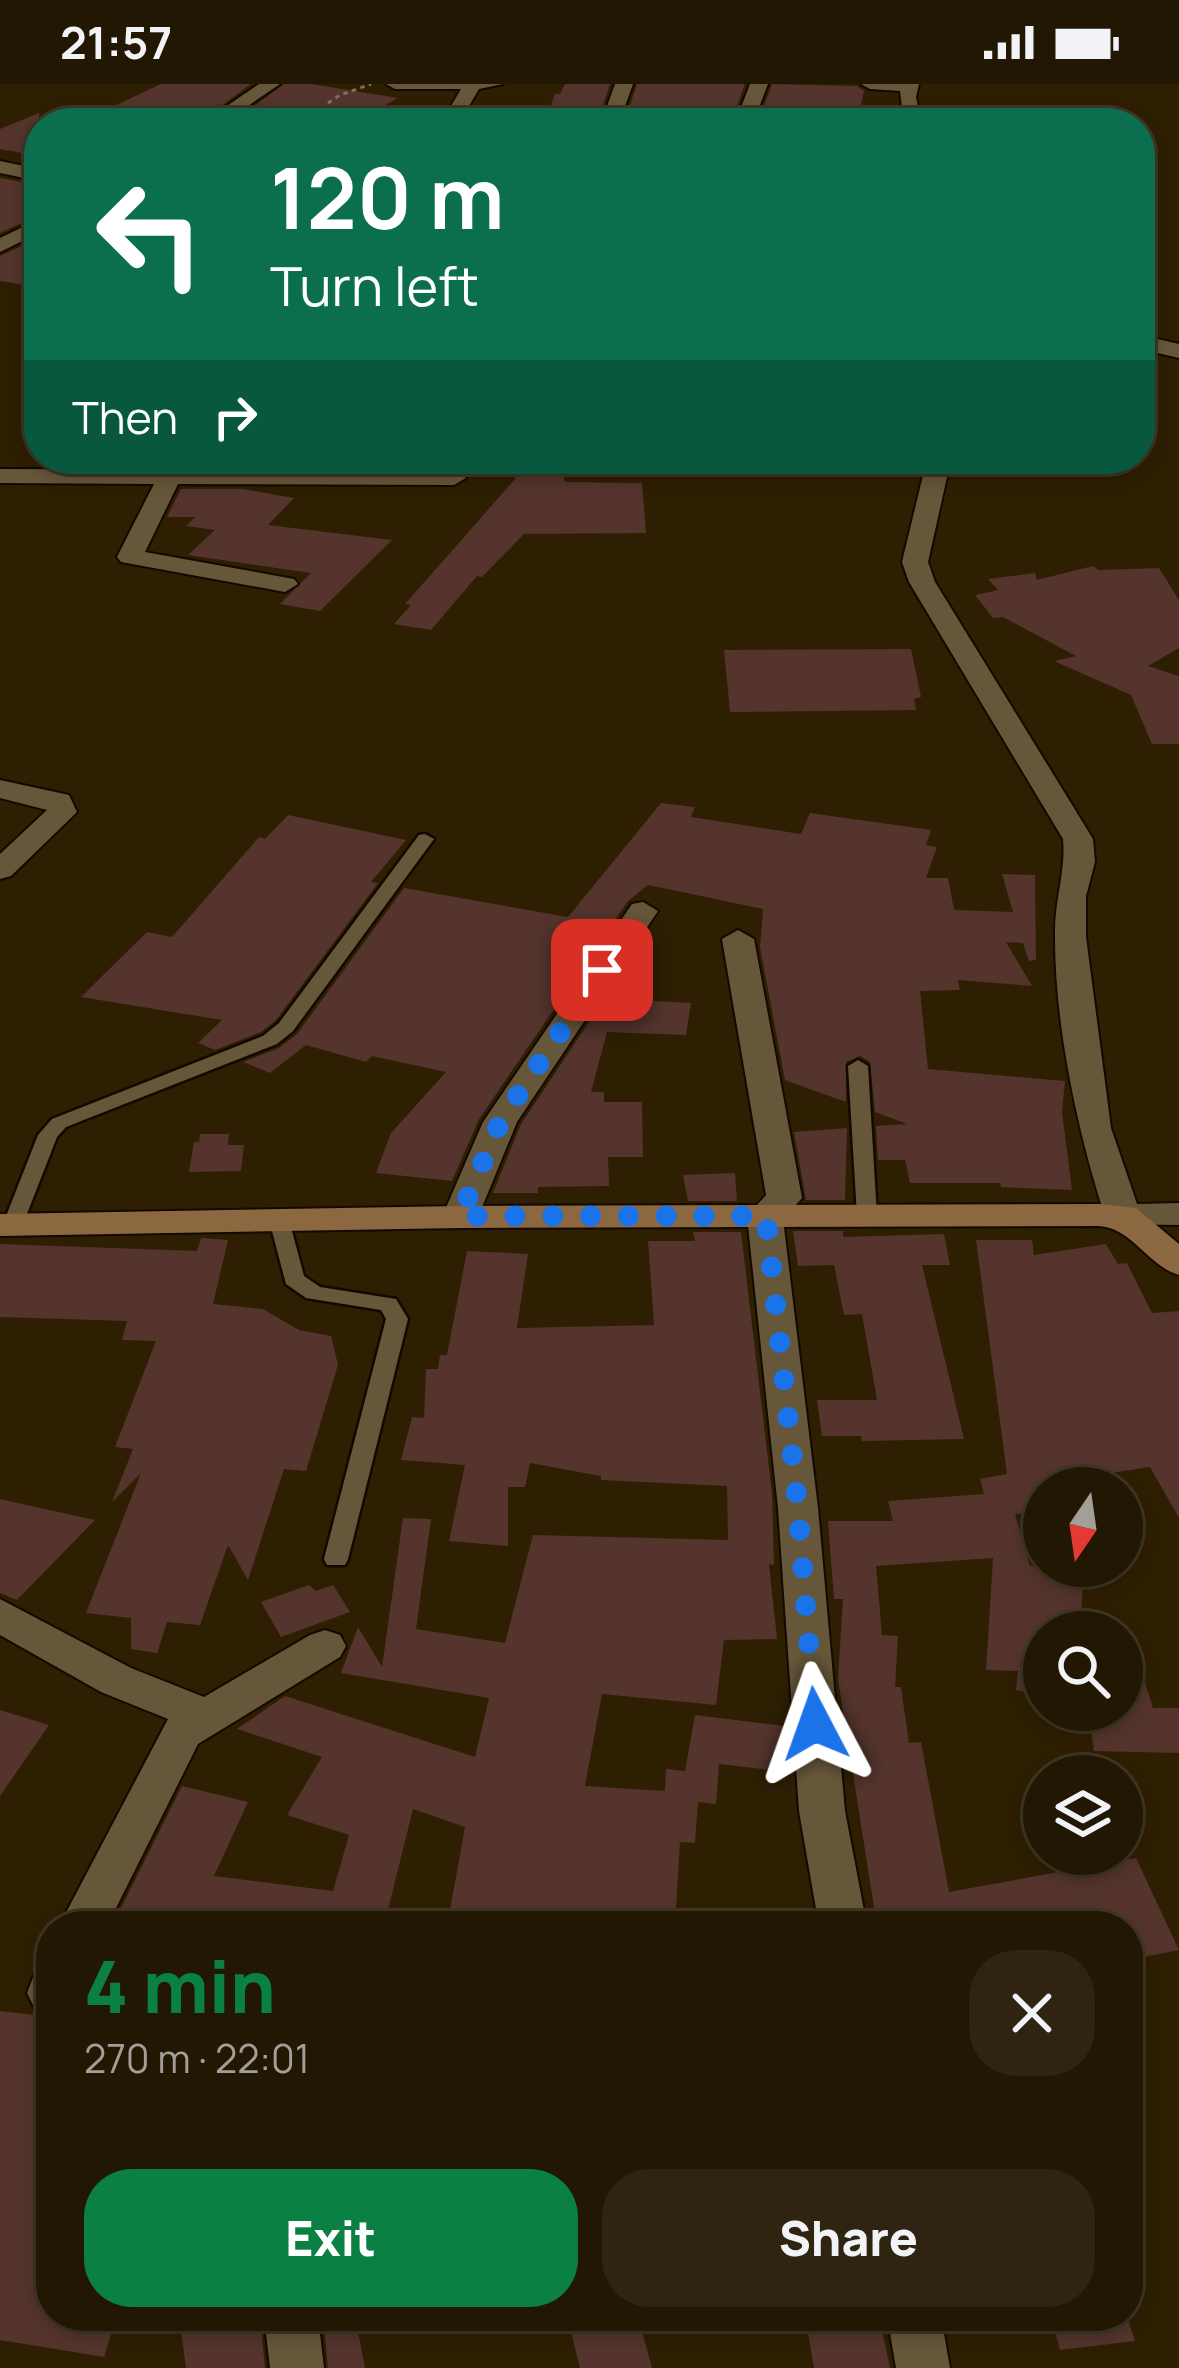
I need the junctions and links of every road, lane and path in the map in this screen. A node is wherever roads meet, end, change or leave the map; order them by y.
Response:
1 (271, 84) edge
2 (371, 84) edge
3 (395, 84) edge
4 (494, 84) edge
5 (870, 84) edge
6 (909, 85) edge
7 (472, 86) edge
8 (234, 108) edge
9 (320, 108) edge
10 (936, 474) edge
11 (0, 476) edge
12 (169, 478) junction
13 (454, 478) dead end
14 (285, 584) dead end
15 (0, 789) edge
16 (425, 838) dead end
17 (0, 870) edge
18 (643, 911) dead end
19 (738, 939) dead end
20 (858, 1066) dead end
21 (1179, 1214) edge
22 (460, 1216) junction
23 (766, 1216) junction
24 (867, 1216) junction
25 (1123, 1216) junction
26 (278, 1220) junction
27 (6, 1225) edge
28 (1179, 1263) edge
29 (336, 1559) dead end
30 (0, 1615) edge
31 (326, 1646) dead end
32 (203, 1715) junction
33 (91, 1911) edge
34 (840, 1911) edge
35 (293, 2331) edge
36 (917, 2331) edge
37 (297, 2368) edge
38 (923, 2368) edge

1 - 8 street
2 - 9 path
3 - 7 street
4 - 7 street
5 - 6 street
10 - 25 street
11 - 12 street
12 - 13 street
12 - 14 street
15 - 17 street
16 - 27 lane
18 - 22 street
19 - 23 street
20 - 24 lane
21 - 25 street
22 - 23 street
22 - 26 street
23 - 24 street
23 - 34 street
24 - 25 street
25 - 28 street
26 - 27 street
26 - 29 lane
30 - 32 street
31 - 32 street
32 - 33 street
35 - 37 street
36 - 38 street

